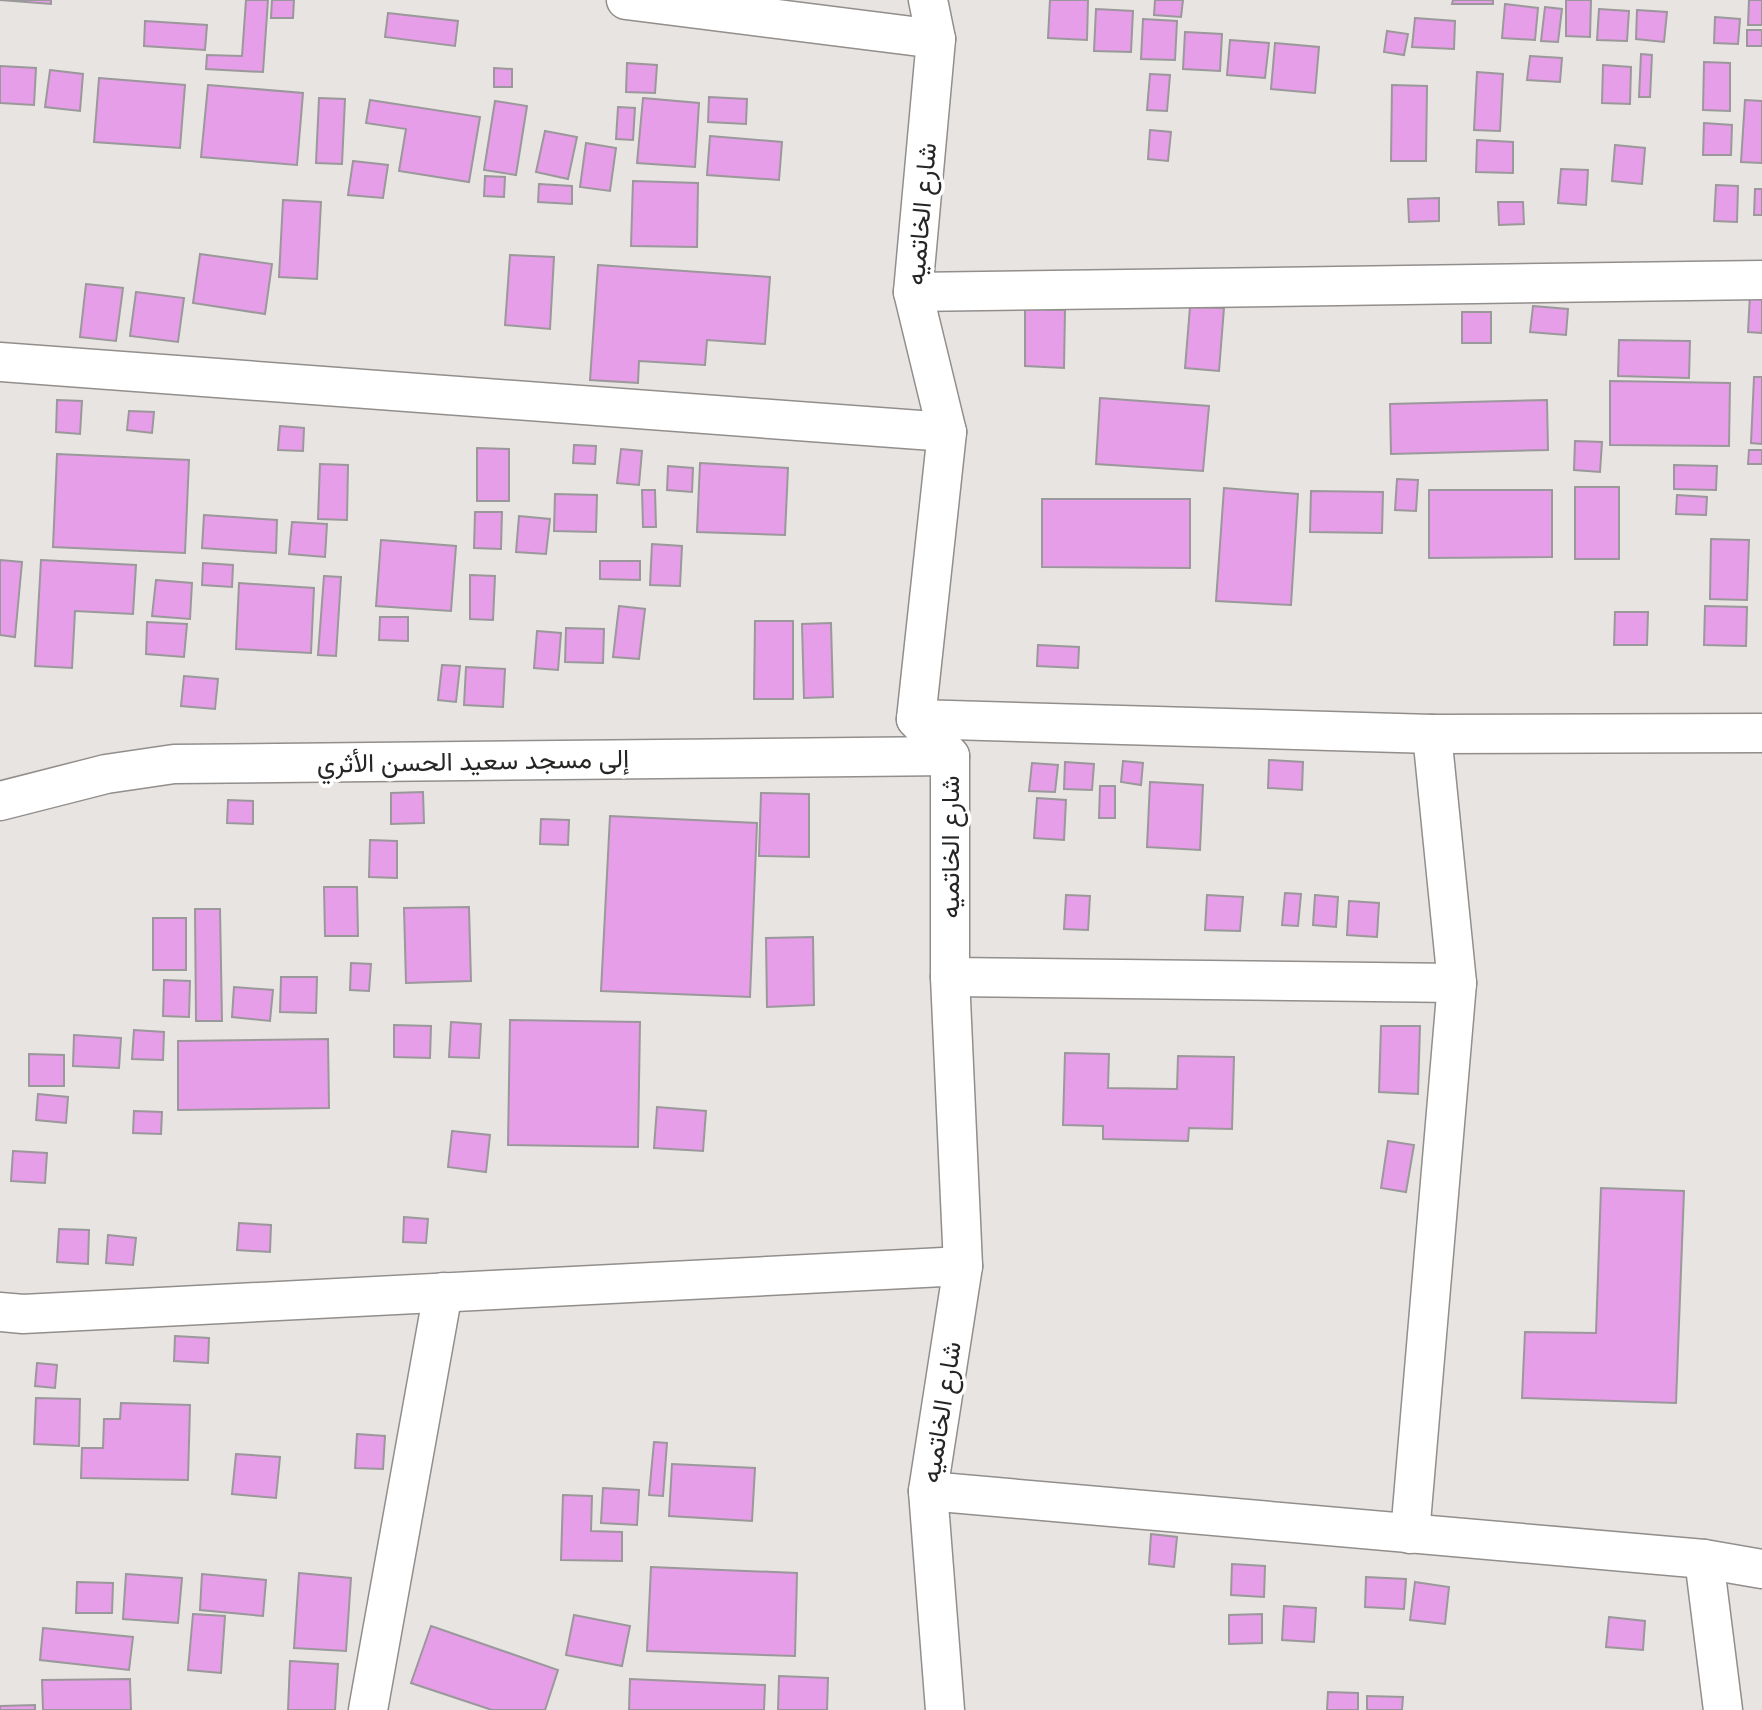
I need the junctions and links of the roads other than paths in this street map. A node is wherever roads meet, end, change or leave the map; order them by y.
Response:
1 (626, 0) edge
2 (928, 0) edge
3 (936, 40) junction
4 (1762, 280) edge
5 (913, 292) junction
6 (0, 362) edge
7 (947, 432) junction
8 (916, 719) junction
9 (1762, 733) edge
10 (1432, 734) junction
11 (950, 756) junction
12 (0, 801) edge
13 (950, 977) junction
14 (1457, 983) junction
15 (963, 1266) junction
16 (443, 1292) junction
17 (0, 1312) edge
18 (928, 1491) junction
19 (1410, 1534) junction
20 (1704, 1559) junction
21 (1762, 1569) edge
22 (368, 1710) edge
23 (945, 1710) edge
24 (1723, 1710) edge

1 - 3 street
2 - 3 street, شارع الخاتميه
3 - 5 street, شارع الخاتميه
4 - 5 street
5 - 7 street, شارع الخاتميه
6 - 7 street
7 - 8 street, شارع الخاتميه
8 - 10 street
8 - 11 street, شارع الخاتميه
9 - 10 street
10 - 14 street
11 - 12 street, إلى مسجد سعيد الحسن الأثري
11 - 13 street, شارع الخاتميه
13 - 14 street
13 - 15 street, شارع الخاتميه
14 - 19 street
15 - 16 street
15 - 18 street, شارع الخاتميه
16 - 17 street
16 - 22 street
18 - 19 street
18 - 23 street, شارع الخاتميه
19 - 20 street
20 - 21 street
20 - 24 street

